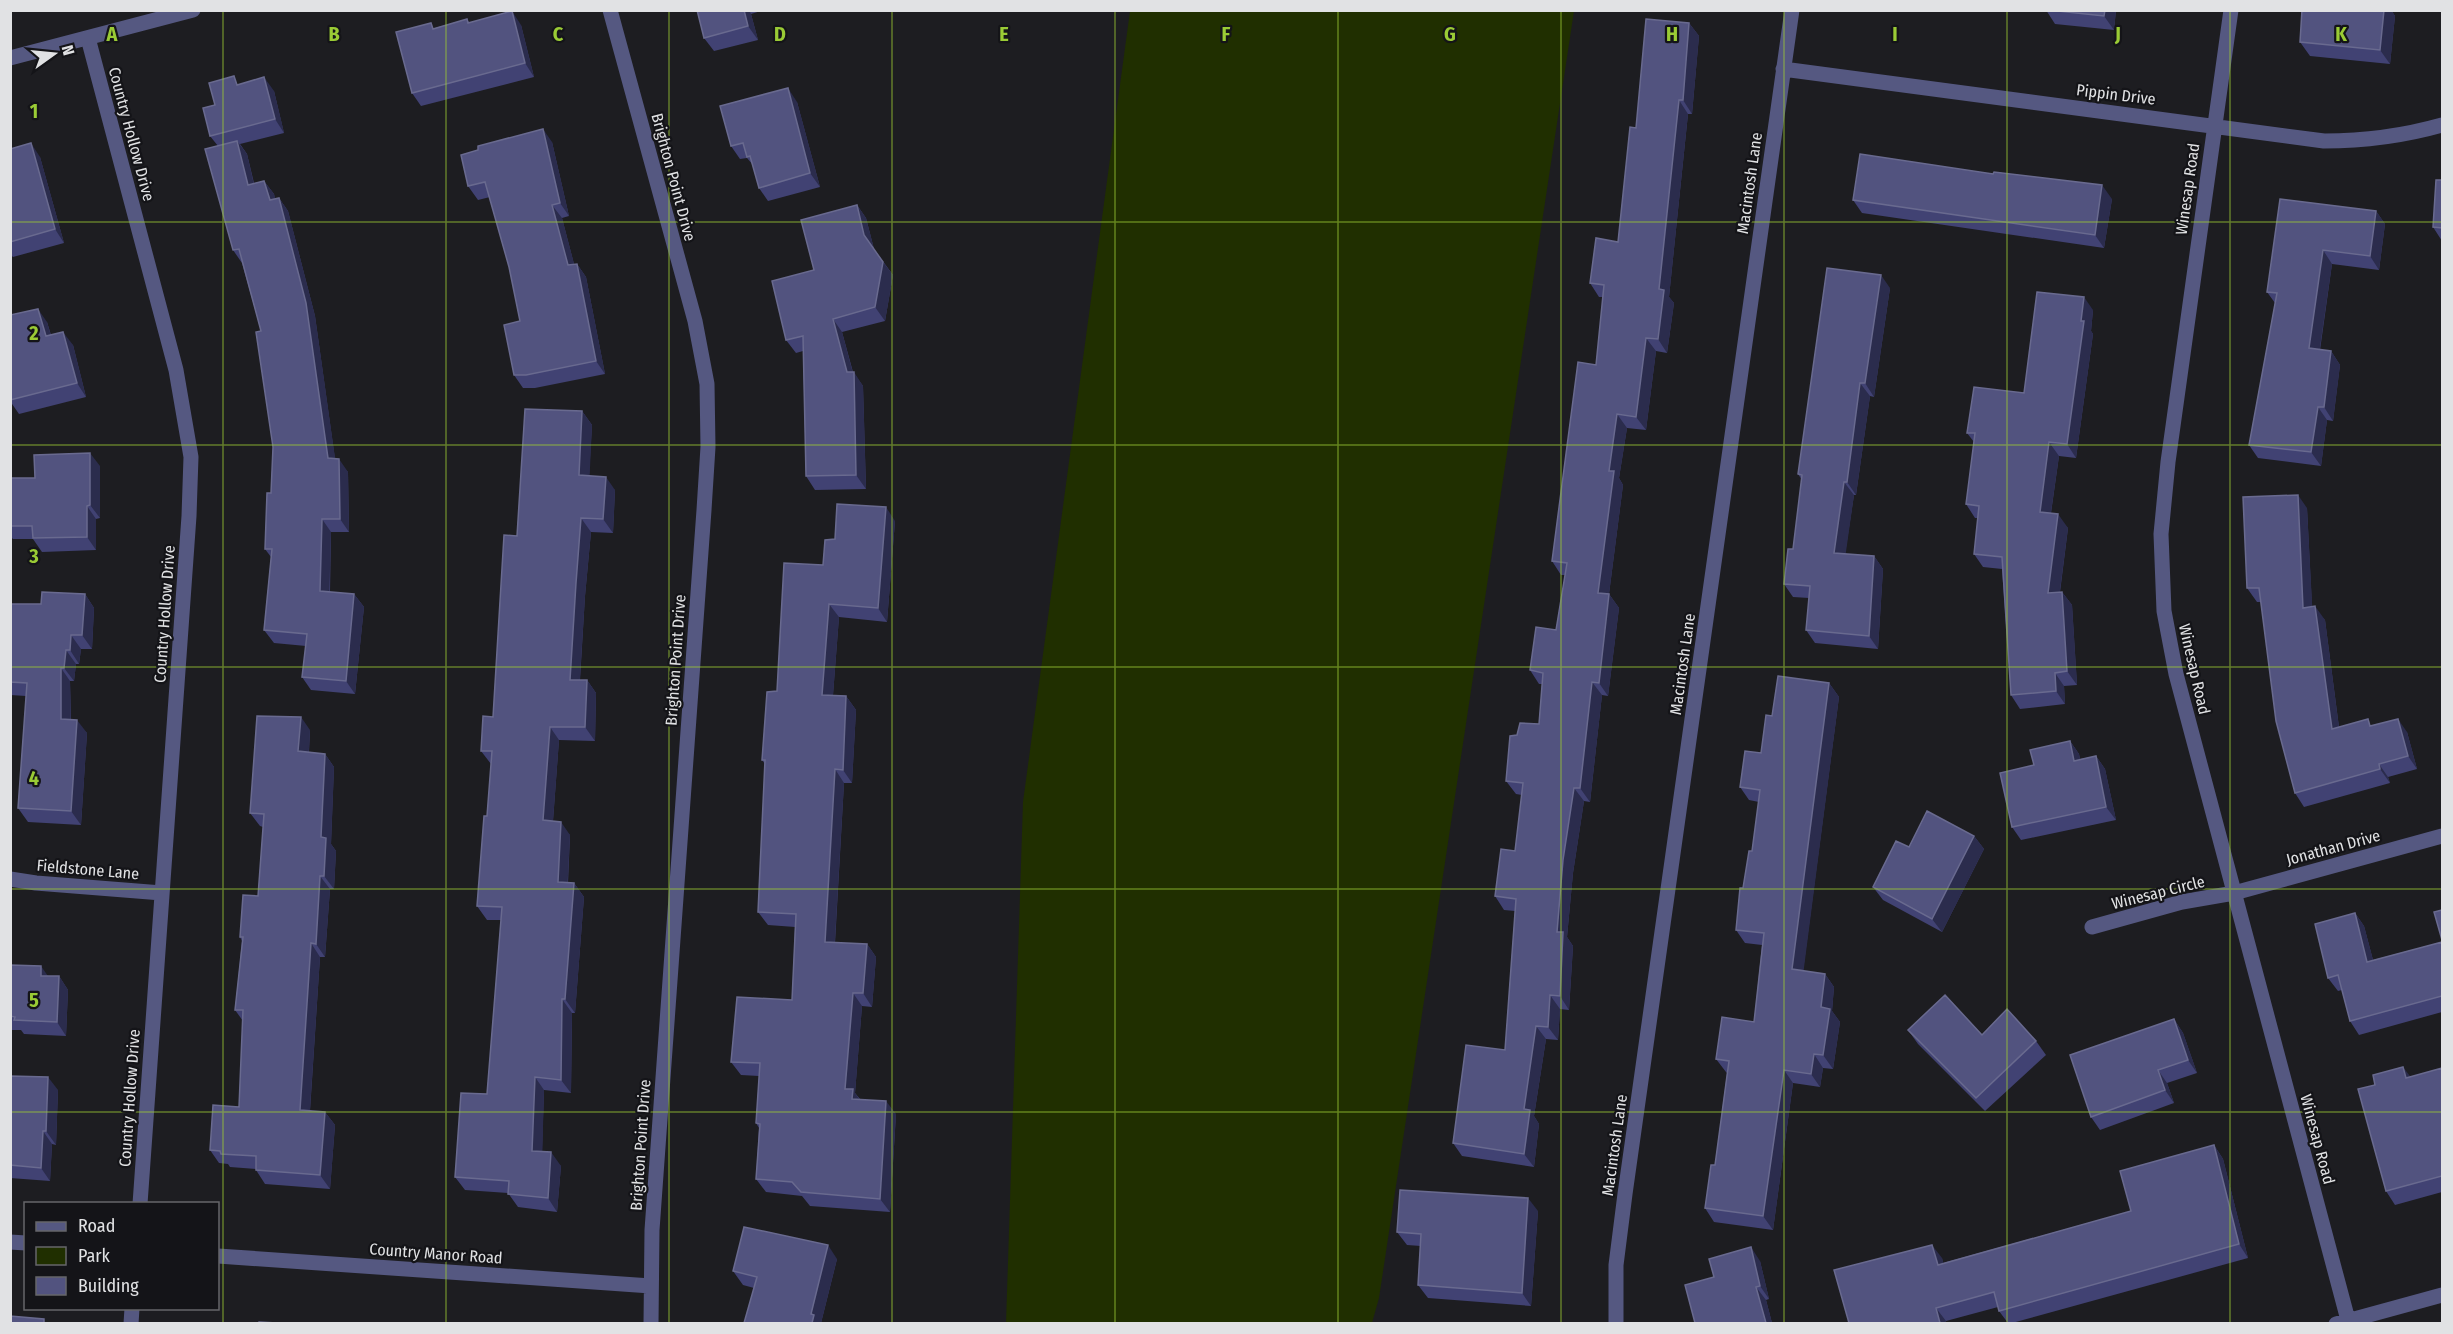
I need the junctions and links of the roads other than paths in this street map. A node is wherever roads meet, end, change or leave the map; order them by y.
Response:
1 (193, 10) edge
2 (610, 10) edge
3 (1792, 10) edge
4 (2231, 10) edge
5 (88, 38) junction
6 (10, 58) edge
7 (1784, 69) junction
8 (2215, 125) junction
9 (2442, 125) edge
10 (2442, 836) edge
11 (10, 879) edge
12 (162, 893) junction
13 (2234, 893) junction
14 (2091, 927) dead end
15 (140, 1202) edge
16 (219, 1256) edge
17 (651, 1286) junction
18 (2442, 1295) edge
19 (2342, 1322) edge
20 (651, 1323) edge
21 (1616, 1323) edge

1 - 5 street
2 - 17 street, Brighton Point Drive
3 - 7 street, Macintosh Lane
4 - 8 street, Winesap Road
5 - 6 street
5 - 12 street, Country Hollow Drive
7 - 8 street, Pippin Drive
7 - 21 street, Macintosh Lane
8 - 9 street, Pippin Drive
8 - 13 street, Winesap Road
10 - 13 street, Jonathan Drive
11 - 12 street, Fieldstone Lane
12 - 15 street, Country Hollow Drive
13 - 14 street, Winesap Circle
13 - 19 street, Winesap Road
16 - 17 street, Country Manor Road
17 - 20 street, Brighton Point Drive
18 - 19 street

